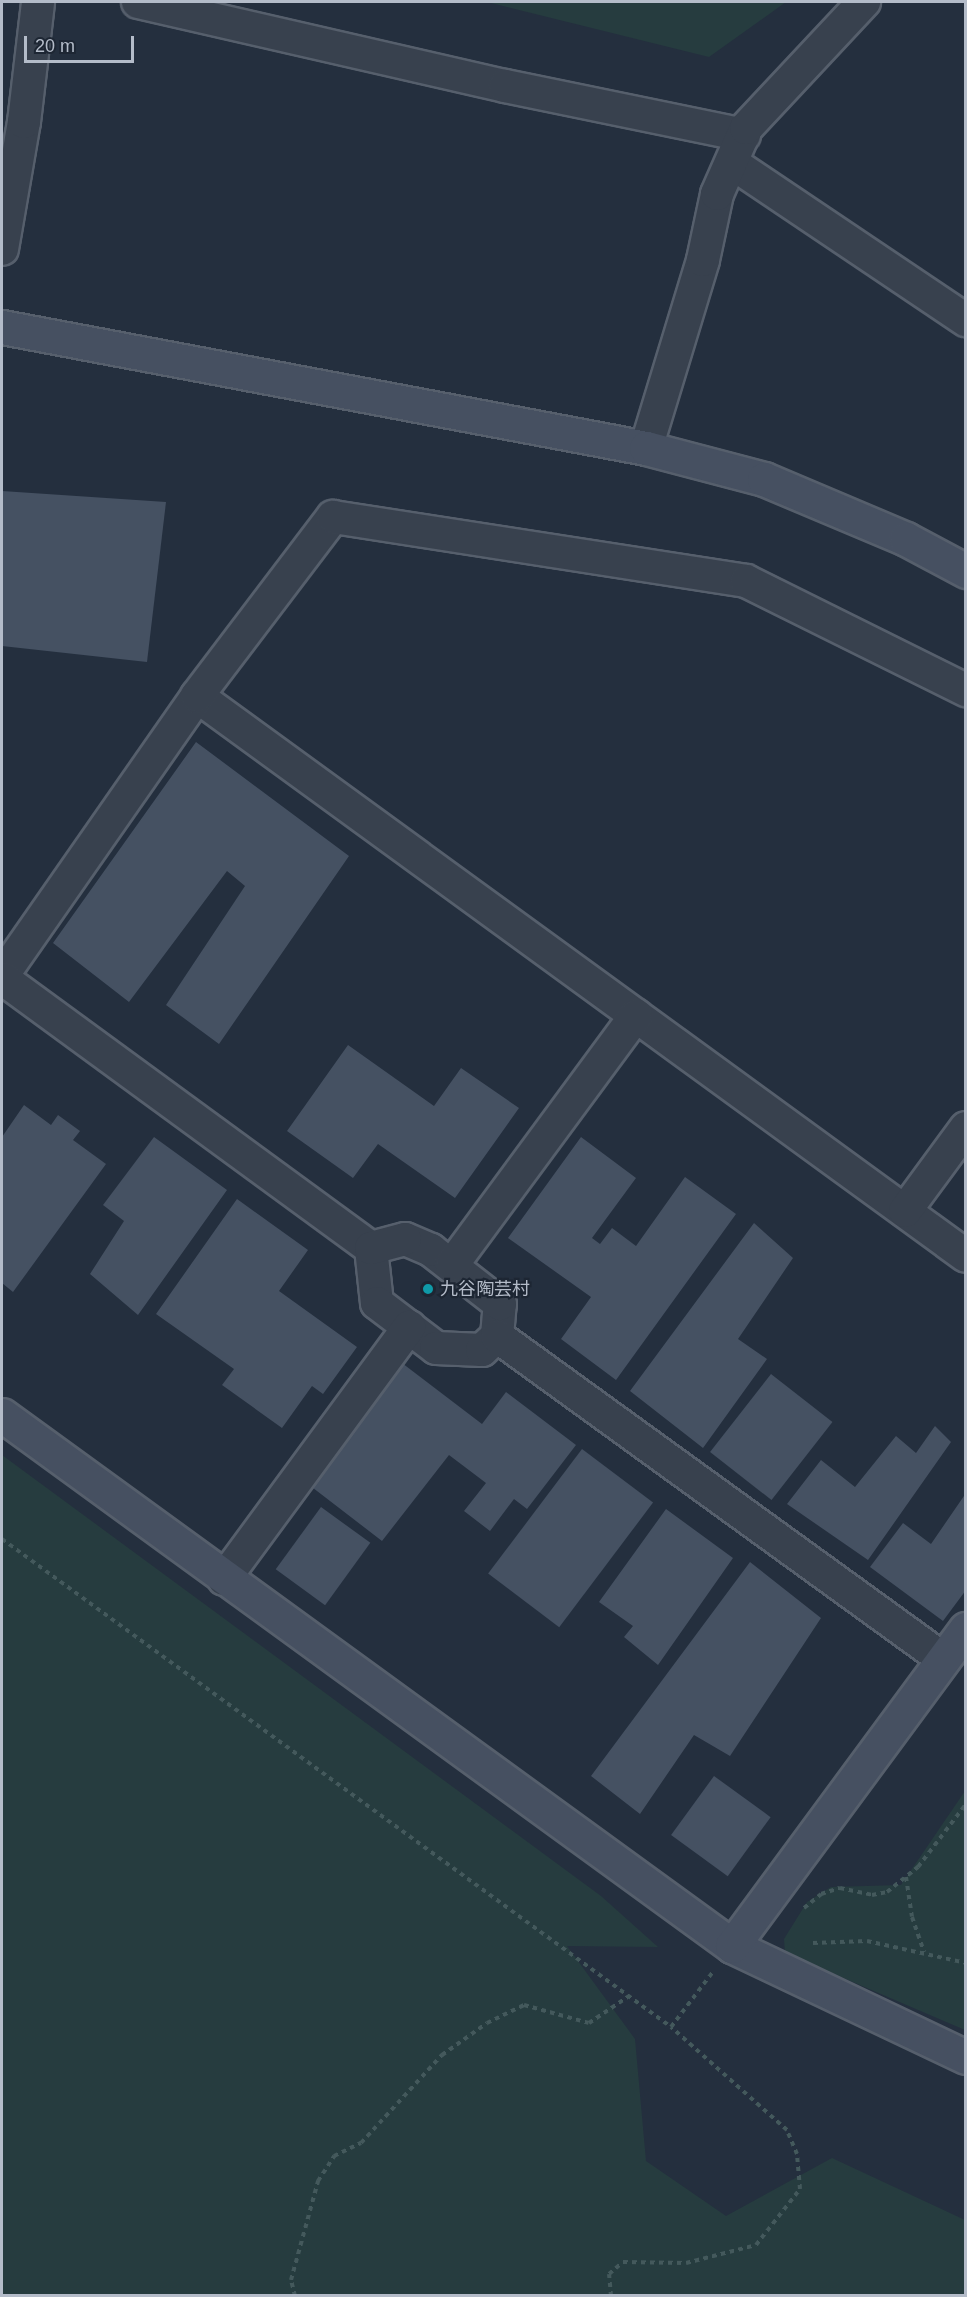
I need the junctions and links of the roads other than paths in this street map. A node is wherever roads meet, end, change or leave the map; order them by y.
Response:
1 (38, 2) edge
2 (138, 2) edge
3 (864, 2) edge
4 (738, 149) junction
5 (2, 249) edge
6 (966, 320) edge
7 (2, 327) edge
8 (646, 448) junction
9 (966, 571) edge
10 (966, 690) edge
11 (197, 696) junction
12 (2, 977) edge
13 (636, 1015) junction
14 (966, 1128) edge
15 (905, 1211) junction
16 (371, 1248) junction
17 (966, 1256) edge
18 (452, 1265) junction
19 (409, 1327) junction
20 (497, 1336) junction
21 (2, 1415) edge
22 (224, 1579) junction
23 (966, 1629) edge
24 (943, 1659) junction
25 (732, 1946) junction
26 (966, 2057) edge

1 - 5 street
2 - 4 street
3 - 4 street
4 - 6 street
4 - 8 street
7 - 8 street
8 - 9 street
10 - 11 street
11 - 12 street
11 - 13 street
12 - 16 street
13 - 15 street
13 - 18 street
14 - 15 street
15 - 17 street
16 - 18 street
16 - 19 street
18 - 20 street
19 - 20 street
19 - 22 street
20 - 24 street
21 - 22 street
22 - 25 street
23 - 24 street
24 - 25 street
25 - 26 street

